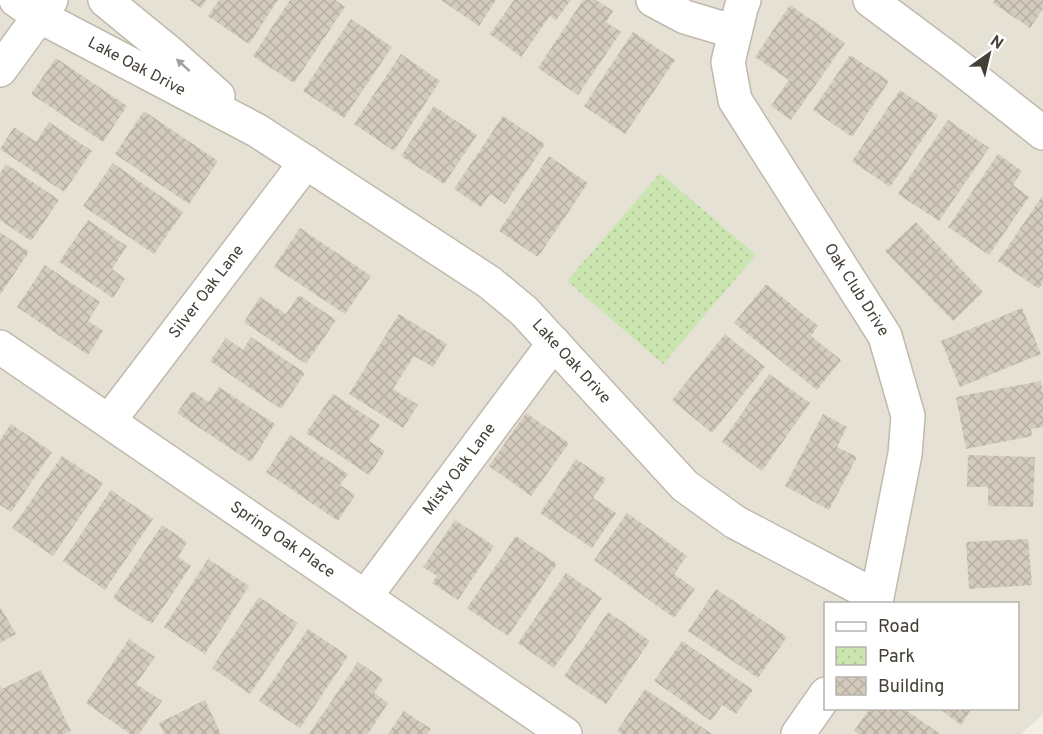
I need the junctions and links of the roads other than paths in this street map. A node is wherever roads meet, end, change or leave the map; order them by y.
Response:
1 (105, 0) edge
2 (653, 0) edge
3 (744, 0) edge
4 (870, 0) edge
5 (36, 5) edge
6 (735, 32) junction
7 (0, 70) edge
8 (258, 131) junction
9 (1043, 133) edge
10 (306, 162) junction
11 (554, 343) junction
12 (0, 347) edge
13 (110, 421) junction
14 (365, 597) junction
15 (875, 600) edge
16 (824, 695) edge
17 (566, 734) edge
18 (798, 734) edge

8 -> 1 street, Lake Oak Drive
2 - 6 street
3 - 6 street, Oak Club Drive
4 - 9 street
5 - 7 street
5 - 8 street, Lake Oak Drive
6 - 15 street, Oak Club Drive
8 - 10 street, Lake Oak Drive
10 - 11 street, Lake Oak Drive
10 - 13 street, Silver Oak Lane
11 - 14 street, Misty Oak Lane
11 - 15 street, Lake Oak Drive
12 - 13 street, Spring Oak Place
13 - 14 street, Spring Oak Place
14 - 17 street, Spring Oak Place
16 - 18 street

